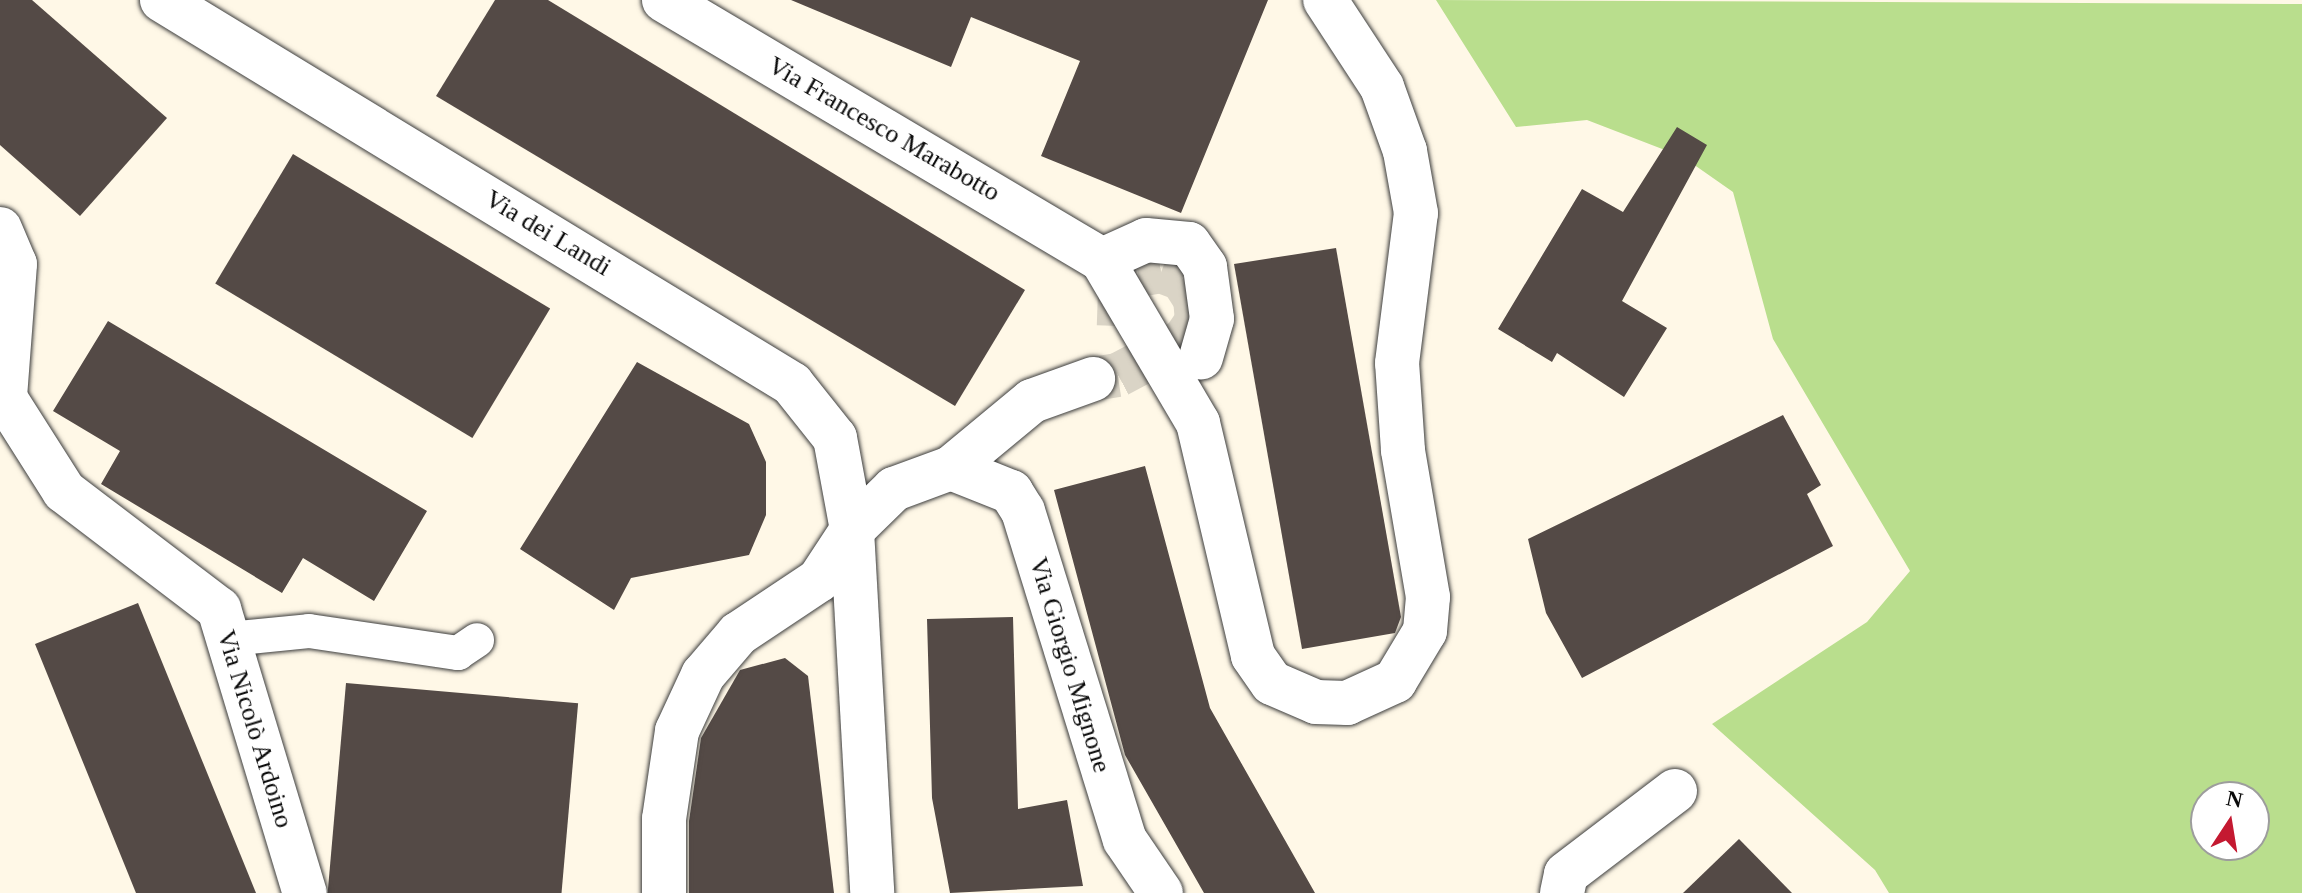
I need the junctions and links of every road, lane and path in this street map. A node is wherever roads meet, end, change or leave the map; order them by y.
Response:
1 (162, 0) edge
2 (664, 0) edge
3 (1325, 0) edge
4 (0, 229) edge
5 (1102, 260) junction
6 (1201, 357) dead end
7 (1093, 379) tunnel mouth
8 (951, 468) junction
9 (852, 530) junction
10 (229, 639) junction
11 (477, 640) dead end
12 (1675, 791) dead end
13 (867, 794) junction
14 (305, 893) edge
15 (664, 893) edge
16 (872, 893) edge
17 (887, 893) edge
18 (1161, 893) edge
19 (1562, 893) edge

1 - 9 street, Via dei Landi
2 - 5 street, Via Francesco Marabotto
3 - 5 street, Via Francesco Marabotto
4 - 10 street, Via Nicolò Ardoino
5 - 6 street
7 - 8 street
8 - 9 street
8 - 18 street, Via Giorgio Mignone
9 - 13 street, Via dei Landi
9 - 15 street
10 - 11 lane
10 - 14 street, Via Nicolò Ardoino
12 - 19 street
13 - 16 street, Via dei Landi
13 - 17 street, Via dei Landi

